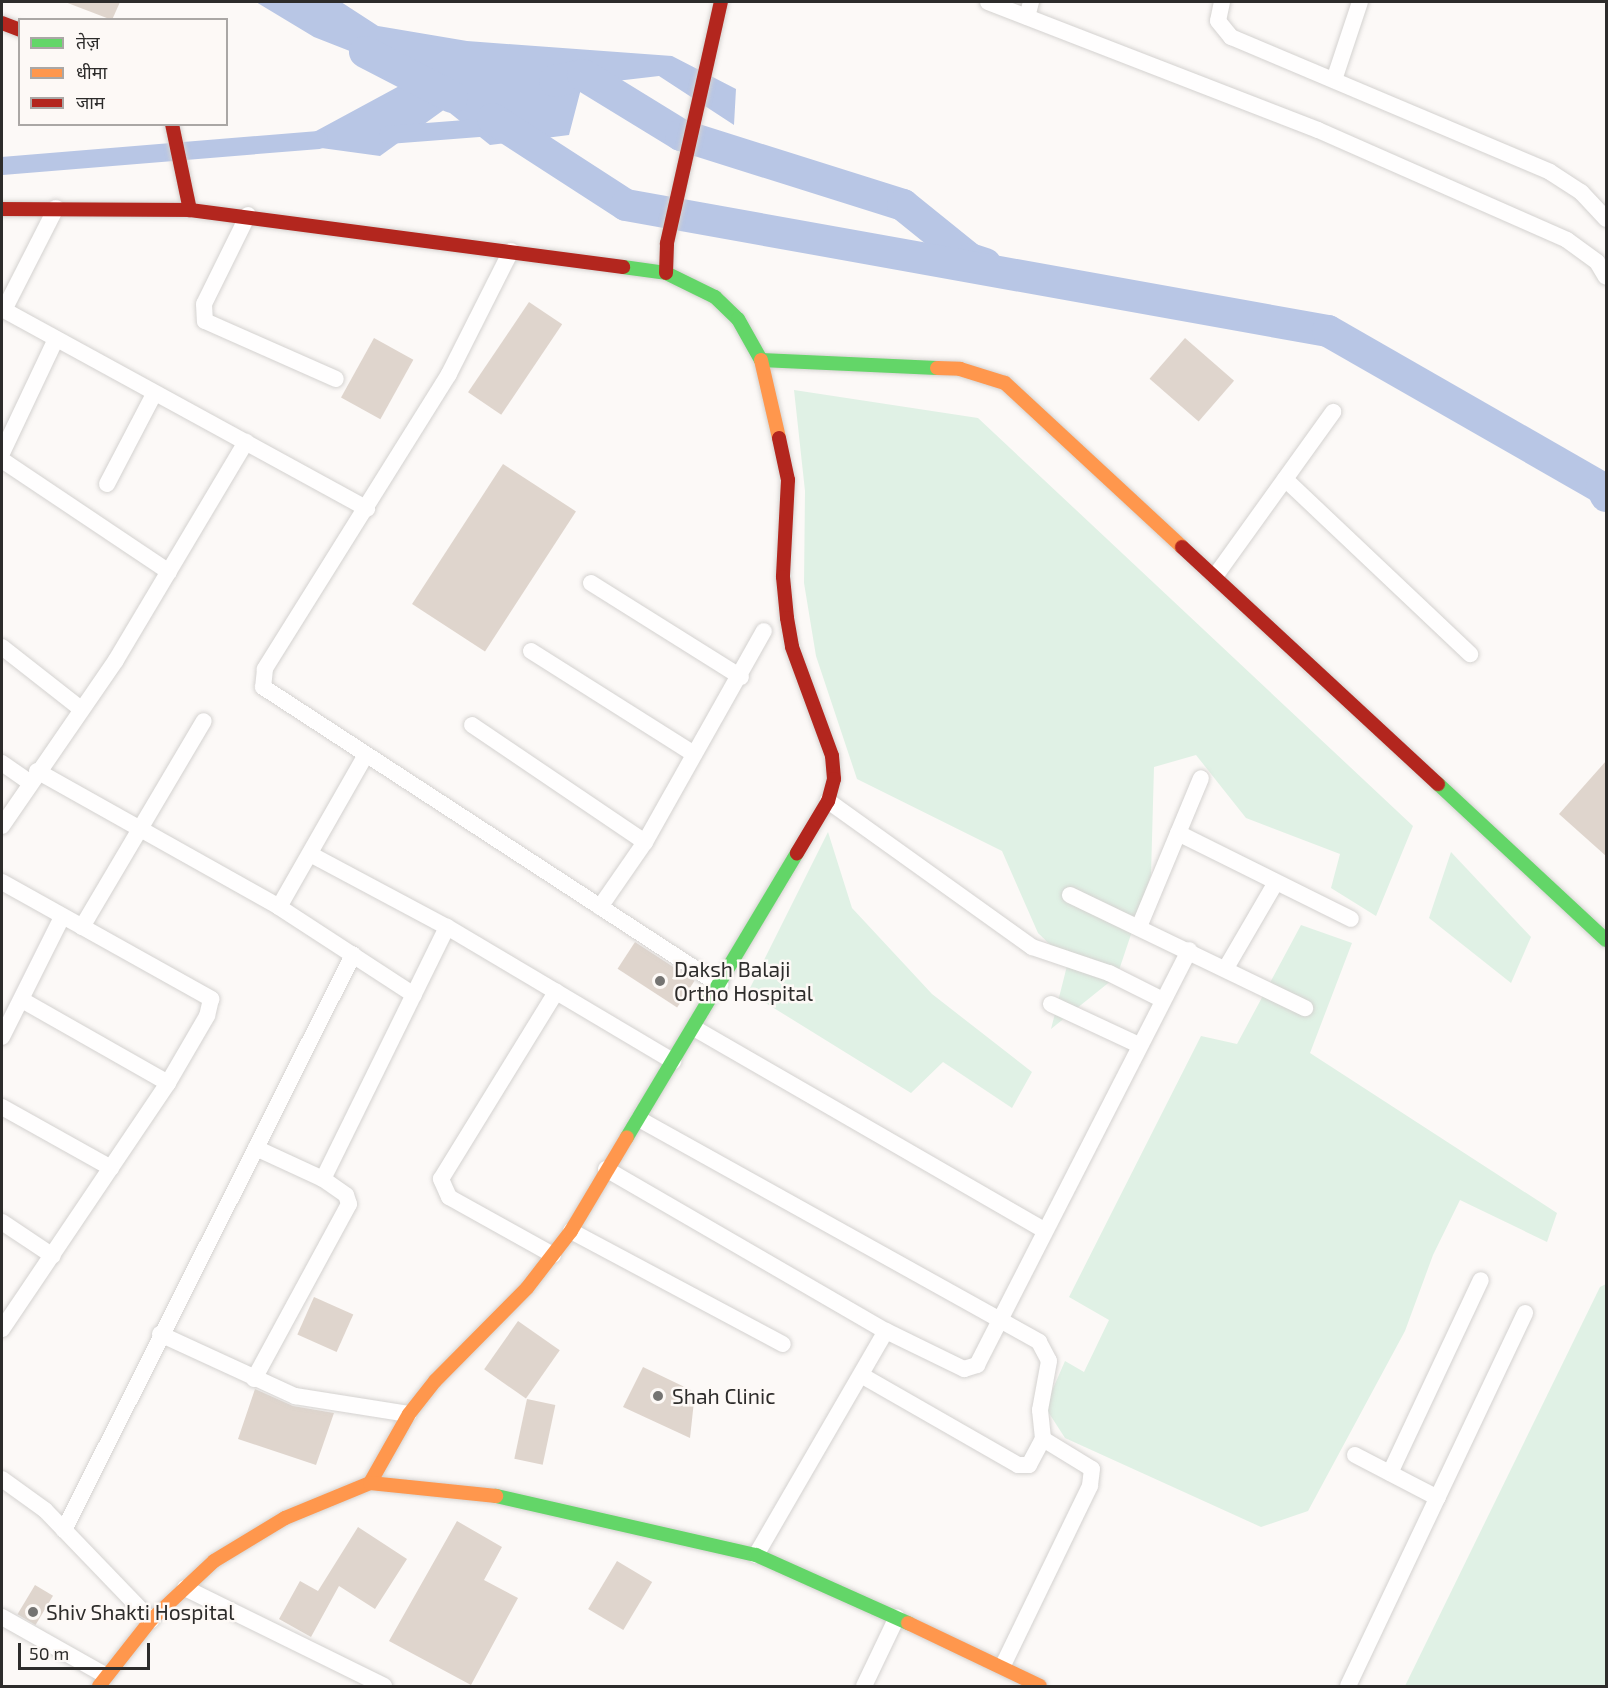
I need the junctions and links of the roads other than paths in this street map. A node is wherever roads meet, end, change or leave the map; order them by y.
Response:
1 (721, 2) edge
2 (988, 2) edge
3 (1222, 2) edge
4 (1360, 2) edge
5 (1029, 9) edge
6 (2, 23) edge
7 (18, 29) edge
8 (1334, 80) junction
9 (173, 126) edge
10 (56, 208) junction
11 (2, 209) edge
12 (190, 210) junction
13 (248, 215) junction
14 (1606, 219) edge
15 (510, 251) junction
16 (666, 273) junction
17 (1606, 277) edge
18 (3, 312) edge
19 (56, 339) junction
20 (761, 360) junction
21 (336, 380) dead end
22 (154, 394) junction
23 (1333, 412) dead end
24 (246, 442) junction
25 (2, 453) edge
26 (2, 460) edge
27 (1285, 479) junction
28 (107, 484) dead end
29 (368, 509) junction
30 (169, 572) junction
31 (1216, 575) junction
32 (591, 583) dead end
33 (764, 630) dead end
34 (2, 647) edge
35 (531, 651) dead end
36 (1470, 654) dead end
37 (741, 677) junction
38 (81, 708) junction
39 (204, 721) dead end
40 (472, 725) dead end
41 (694, 754) junction
42 (365, 756) junction
43 (2, 763) edge
44 (33, 777) junction
45 (1201, 778) dead end
46 (828, 801) junction
47 (2, 826) edge
48 (142, 830) junction
49 (1178, 833) junction
50 (645, 842) junction
51 (310, 854) junction
52 (2, 882) edge
53 (1276, 882) junction
54 (1070, 895) dead end
55 (279, 906) junction
56 (600, 907) junction
57 (62, 917) junction
58 (1351, 919) dead end
59 (82, 927) junction
60 (447, 927) junction
61 (1139, 927) junction
62 (1606, 940) edge
63 (1189, 950) junction
64 (353, 955) junction
65 (1226, 968) junction
66 (720, 985) junction
67 (556, 992) junction
68 (414, 995) junction
69 (22, 1000) junction
70 (1162, 1000) junction
71 (1051, 1004) dead end
72 (1305, 1008) dead end
73 (694, 1028) junction
74 (2, 1037) edge
75 (1139, 1045) junction
76 (673, 1061) junction
77 (168, 1083) junction
78 (2, 1107) edge
79 (639, 1119) junction
80 (256, 1148) junction
81 (111, 1168) junction
82 (606, 1169) junction
83 (323, 1179) junction
84 (2, 1221) edge
85 (1044, 1230) junction
86 (571, 1231) junction
87 (553, 1255) junction
88 (53, 1256) junction
89 (1481, 1280) dead end
90 (1525, 1313) dead end
91 (1000, 1318) junction
92 (2, 1329) edge
93 (886, 1331) junction
94 (160, 1334) junction
95 (783, 1344) dead end
96 (861, 1375) junction
97 (254, 1379) junction
98 (409, 1414) junction
99 (1043, 1439) junction
100 (1355, 1455) dead end
101 (1390, 1473) junction
102 (2, 1479) edge
103 (370, 1483) junction
104 (1438, 1498) junction
105 (64, 1530) junction
106 (756, 1555) junction
107 (185, 1588) junction
108 (2, 1617) edge
109 (897, 1617) junction
110 (151, 1620) junction
111 (1003, 1665) junction
112 (102, 1681) edge
113 (1022, 1682) edge
114 (384, 1686) edge
115 (864, 1686) edge
116 (1040, 1686) edge
117 (1348, 1686) edge

1 - 16 street
2 - 5 street
3 - 8 street
4 - 8 street
5 - 17 street
6 - 7 street
8 - 14 street
9 - 12 street
10 - 11 street
10 - 12 street
10 - 18 street
12 - 13 street
13 - 15 street
13 - 21 street
15 - 16 street
15 - 29 street
16 - 20 street
18 - 19 street
19 - 22 street
19 - 25 street
20 - 31 street
20 - 46 street
22 - 24 street
22 - 28 street
23 - 27 street
24 - 29 street
24 - 30 street
26 - 30 street
27 - 31 street
27 - 36 street
29 - 42 street
30 - 38 street
31 - 62 street
32 - 37 street
33 - 37 street
34 - 38 street
35 - 41 street
37 - 41 street
38 - 44 street
39 - 48 street
40 - 50 street
41 - 50 street
42 - 51 street
42 - 56 street
43 - 44 street
44 - 47 street
44 - 48 street
45 - 49 street
46 - 66 street
46 - 70 street
48 - 55 street
48 - 59 street
49 - 53 street
49 - 61 street
50 - 56 street
51 - 55 street
51 - 60 street
52 - 57 street
53 - 58 street
53 - 65 street
54 - 61 street
55 - 64 street
56 - 66 street
57 - 59 street
57 - 69 street
59 - 77 street
60 - 67 street
60 - 68 street
61 - 63 street
63 - 65 street
63 - 70 street
64 - 68 street
64 - 80 street
65 - 72 street
66 - 73 street
67 - 76 street
67 - 87 street
68 - 83 street
69 - 74 street
69 - 77 street
70 - 75 street
71 - 75 street
73 - 76 street
73 - 85 street
75 - 85 street
76 - 79 street
77 - 81 street
78 - 81 street
79 - 82 street
79 - 91 street
80 - 83 street
80 - 94 street
81 - 88 street
82 - 86 street
82 - 93 street
83 - 97 street
84 - 88 street
85 - 91 street
86 - 87 street
86 - 95 street
87 - 98 street
88 - 92 street
89 - 101 street
90 - 104 street
91 - 93 street
91 - 99 street
93 - 96 street
94 - 97 street
94 - 105 street
96 - 99 street
96 - 106 street
97 - 98 street
98 - 103 street
99 - 111 street
100 - 101 street
101 - 104 street
102 - 105 street
103 - 106 street
103 - 107 street
104 - 117 street
105 - 110 street
106 - 109 street
107 - 110 street
107 - 114 street
108 - 112 street
109 - 111 street
109 - 115 street
110 - 112 street
111 - 113 street
113 - 116 street

